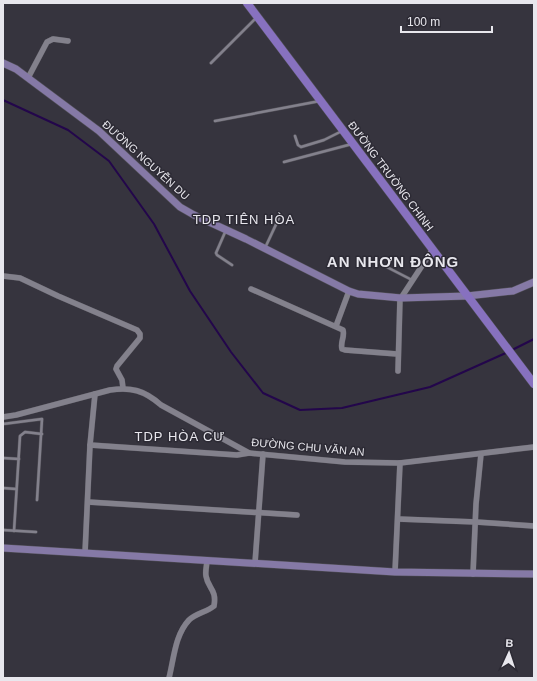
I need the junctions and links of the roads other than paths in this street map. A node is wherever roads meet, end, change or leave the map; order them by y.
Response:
1 (247, 3) edge
2 (257, 17) junction
3 (68, 41) dead end
4 (3, 63) edge
5 (210, 63) dead end
6 (28, 78) junction
7 (320, 101) junction
8 (216, 121) dead end
9 (342, 131) junction
10 (295, 136) dead end
11 (353, 144) junction
12 (284, 162) dead end
13 (279, 218) dead end
14 (226, 230) junction
15 (265, 248) junction
16 (433, 249) junction
17 (377, 262) dead end
18 (232, 265) dead end
19 (3, 276) edge
20 (412, 280) junction
21 (534, 282) edge
22 (252, 289) dead end
23 (349, 292) junction
24 (467, 296) junction
25 (400, 298) junction
26 (336, 326) junction
27 (397, 354) junction
28 (398, 371) dead end
29 (534, 384) edge
30 (123, 388) junction
31 (95, 394) junction
32 (3, 416) edge
33 (3, 424) edge
34 (42, 434) junction
35 (90, 445) junction
36 (534, 447) edge
37 (249, 453) junction
38 (263, 454) junction
39 (481, 454) junction
40 (3, 458) edge
41 (19, 459) junction
42 (400, 463) junction
43 (3, 488) edge
44 (16, 489) junction
45 (37, 500) dead end
46 (88, 502) junction
47 (258, 512) junction
48 (297, 515) dead end
49 (398, 519) junction
50 (476, 522) junction
51 (534, 526) edge
52 (3, 530) edge
53 (14, 531) junction
54 (36, 532) dead end
55 (3, 548) edge
56 (86, 553) junction
57 (208, 560) junction
58 (255, 563) junction
59 (395, 572) junction
60 (473, 574) junction
61 (534, 574) edge
62 (170, 678) edge

1 - 2 main road, ĐƯỜNG TRƯỜNG CHINH
2 - 5 lane
2 - 7 main road, ĐƯỜNG TRƯỜNG CHINH
3 - 6 street
4 - 6 street, ĐƯỜNG NGUYỄN DU
6 - 14 street, ĐƯỜNG NGUYỄN DU
7 - 8 lane
7 - 9 main road, ĐƯỜNG TRƯỜNG CHINH
9 - 10 lane
9 - 11 main road, ĐƯỜNG TRƯỜNG CHINH
11 - 12 lane
11 - 16 main road, ĐƯỜNG TRƯỜNG CHINH
13 - 15 lane
14 - 15 street, ĐƯỜNG NGUYỄN DU
14 - 18 lane
15 - 23 street, ĐƯỜNG NGUYỄN DU
16 - 20 street
16 - 24 main road, ĐƯỜNG TRƯỜNG CHINH
17 - 20 lane
19 - 30 street
20 - 25 street
21 - 24 street, ĐƯỜNG NGUYỄN DU
22 - 26 street
23 - 25 street, ĐƯỜNG NGUYỄN DU
23 - 26 street
24 - 25 street, ĐƯỜNG NGUYỄN DU
24 - 29 main road, ĐƯỜNG TRƯỜNG CHINH
25 - 27 street
26 - 27 street
27 - 28 street
30 - 31 street, ĐƯỜNG CHU VĂN AN
30 - 37 street, ĐƯỜNG CHU VĂN AN
31 - 32 street, ĐƯỜNG CHU VĂN AN
31 - 35 street
33 - 34 lane
34 - 41 lane
34 - 45 lane
35 - 37 street
35 - 46 street
36 - 39 street, ĐƯỜNG CHU VĂN AN
37 - 38 street, ĐƯỜNG CHU VĂN AN
38 - 42 street, ĐƯỜNG CHU VĂN AN
38 - 47 street
39 - 42 street, ĐƯỜNG CHU VĂN AN
39 - 50 street
40 - 41 lane
41 - 44 lane
42 - 49 street
43 - 44 lane
44 - 53 lane
46 - 47 street
46 - 56 street
47 - 48 street
47 - 58 street
49 - 50 street
49 - 59 street
50 - 51 street
50 - 60 street
52 - 53 lane
53 - 54 lane
55 - 56 street
56 - 57 street
57 - 58 street
57 - 62 street
58 - 59 street
59 - 60 street
60 - 61 street

